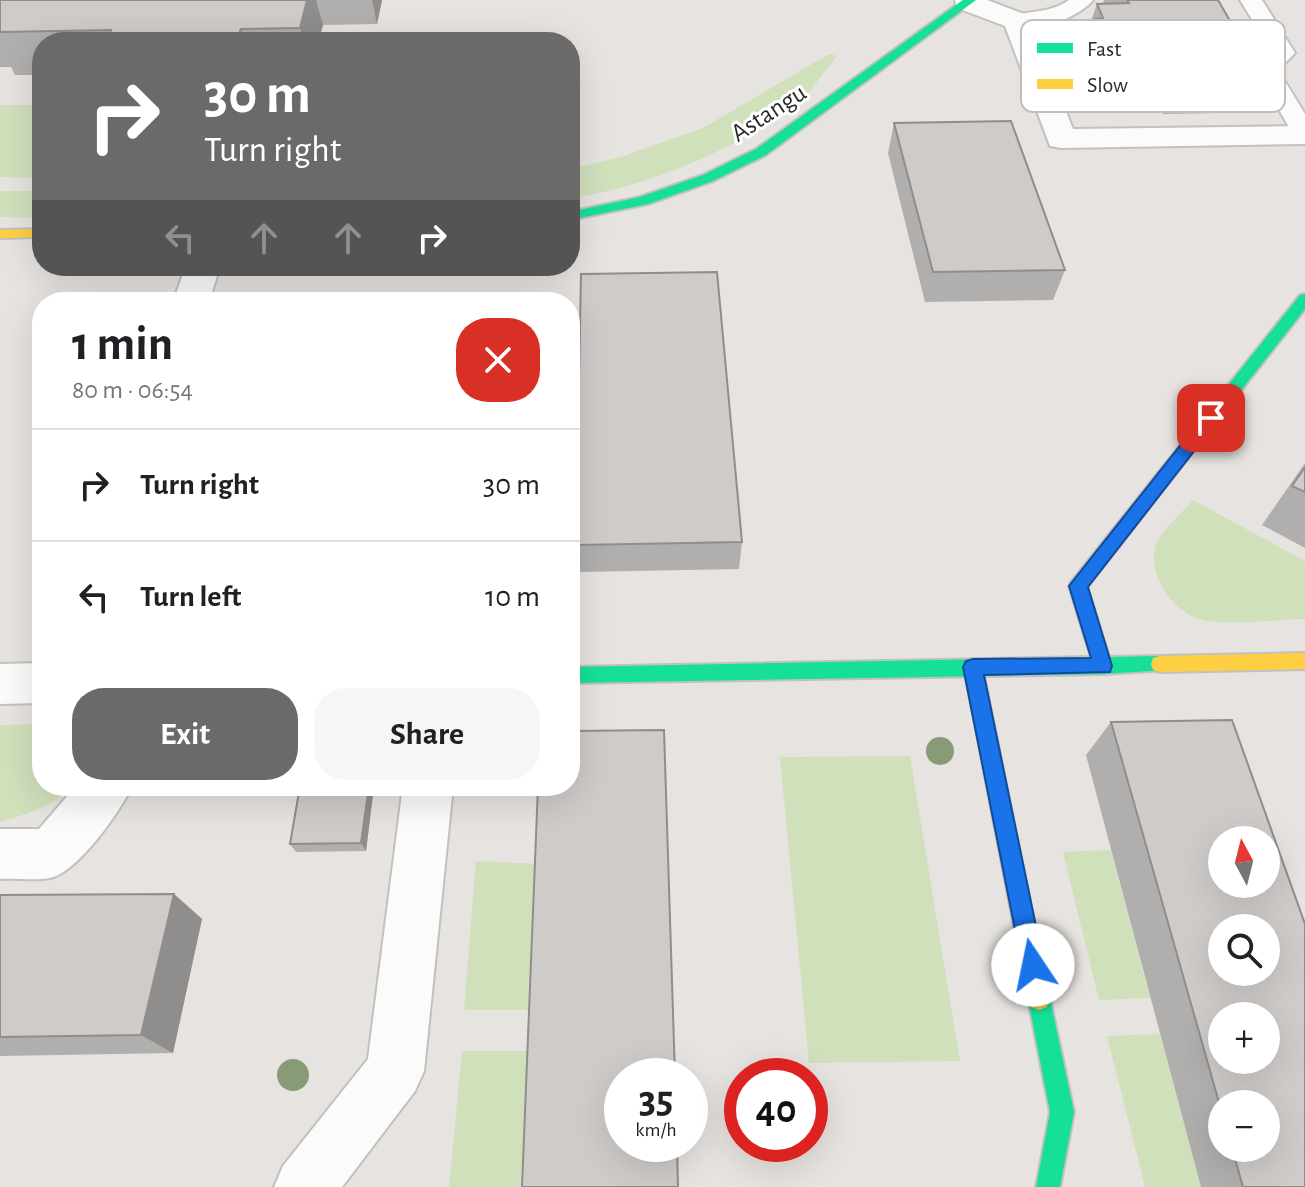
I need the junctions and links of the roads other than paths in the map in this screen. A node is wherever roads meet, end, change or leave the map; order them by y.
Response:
1 (1082, 0) edge
2 (1251, 0) edge
3 (968, 1) edge
4 (1034, 20) edge
5 (1263, 20) edge
6 (1017, 21) junction
7 (1021, 21) edge
8 (1021, 32) edge
9 (1285, 101) edge
10 (1051, 112) edge
11 (1305, 135) edge
12 (580, 214) edge
13 (32, 233) edge
14 (0, 234) edge
15 (1305, 299) edge
16 (1305, 661) edge
17 (1103, 666) junction
18 (973, 667) junction
19 (580, 675) edge
20 (32, 683) edge
21 (0, 684) edge
22 (99, 796) edge
23 (427, 796) edge
24 (0, 854) edge
25 (304, 1187) edge
26 (1048, 1187) edge

1 - 4 lane
2 - 5 lane
3 - 6 street
3 - 12 street, Astangu
6 - 7 lane
6 - 8 street
9 - 11 lane
10 - 11 street
13 - 14 street
15 - 17 street
16 - 17 street
17 - 18 street
18 - 19 street
18 - 26 street
20 - 21 street
22 - 24 street
23 - 25 street

